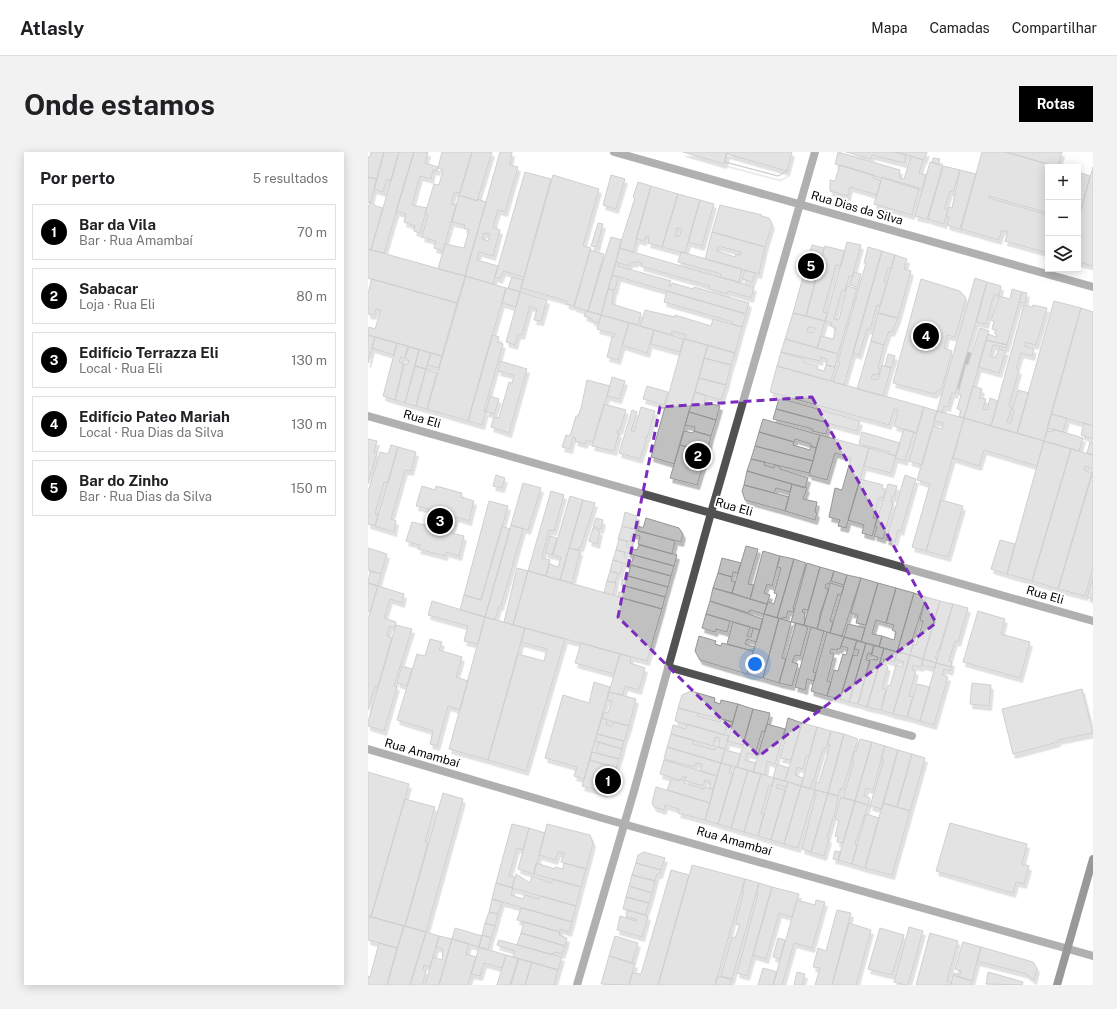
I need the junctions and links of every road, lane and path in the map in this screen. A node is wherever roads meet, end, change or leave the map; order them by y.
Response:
1 (614, 152) edge
2 (815, 152) edge
3 (800, 204) junction
4 (1093, 287) edge
5 (368, 416) edge
6 (711, 513) junction
7 (1093, 621) edge
8 (668, 667) junction
9 (912, 736) dead end
10 (368, 749) edge
11 (625, 824) junction
12 (1093, 858) edge
13 (1067, 948) junction
14 (1093, 956) edge
15 (577, 985) edge
16 (1057, 985) edge

1 - 3 street, Rua Dias da Silva
2 - 3 street
3 - 4 street, Rua Dias da Silva
3 - 6 street
5 - 6 street, Rua Eli
6 - 7 street, Rua Eli
6 - 8 street
8 - 9 street
8 - 11 street
10 - 11 street, Rua Amambaí
11 - 13 street, Rua Amambaí
11 - 15 street
12 - 13 main road
13 - 14 street, Rua Amambaí
13 - 16 main road

